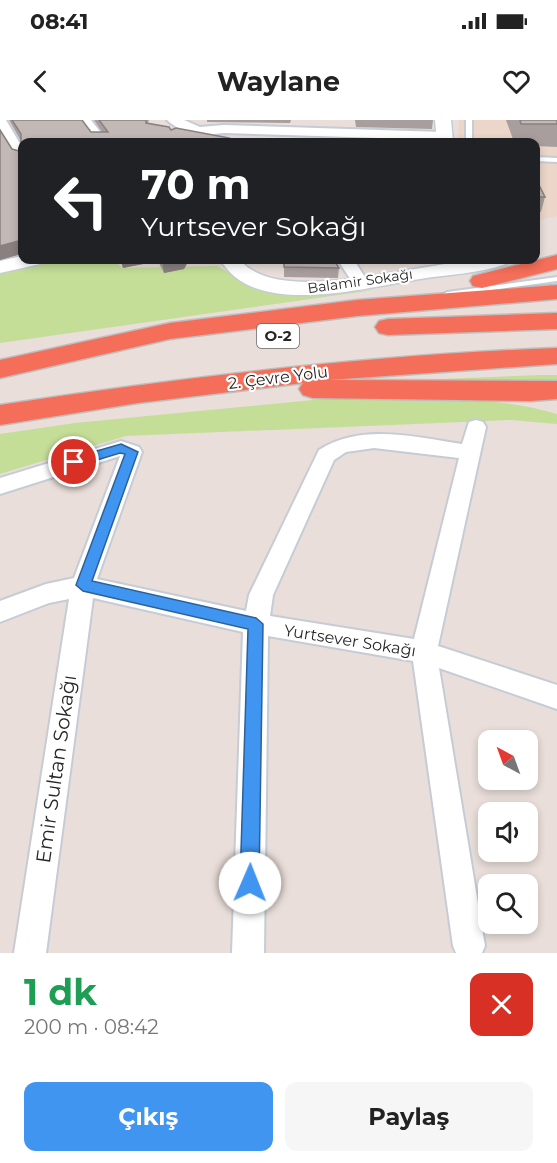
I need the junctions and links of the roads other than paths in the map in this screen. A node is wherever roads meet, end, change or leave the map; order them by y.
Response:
1 (84, 120) edge
2 (173, 120) edge
3 (469, 120) edge
4 (0, 121) edge
5 (196, 130) junction
6 (444, 133) edge
7 (99, 138) edge
8 (217, 138) edge
9 (469, 138) edge
10 (18, 150) edge
11 (540, 159) edge
12 (557, 160) edge
13 (557, 262) edge
14 (18, 263) edge
15 (233, 264) edge
16 (349, 264) edge
17 (456, 264) edge
18 (0, 267) edge
19 (557, 279) edge
20 (360, 282) junction
21 (557, 292) edge
22 (357, 308) junction
23 (557, 321) edge
24 (557, 356) edge
25 (0, 371) edge
26 (242, 382) junction
27 (551, 395) edge
28 (0, 415) edge
29 (476, 428) dead end
30 (470, 452) junction
31 (0, 486) edge
32 (83, 585) junction
33 (0, 612) edge
34 (256, 624) junction
35 (424, 652) junction
36 (557, 697) edge
37 (469, 946) dead end
38 (30, 953) edge
39 (248, 953) edge

1 - 7 street
2 - 5 street
3 - 9 lane
4 - 10 street
5 - 6 street
5 - 8 street
11 - 12 lane
13 - 22 highway
14 - 18 street
15 - 20 street, Balamir Sokağı
16 - 20 street
17 - 20 street, Balamir Sokağı
19 - 22 lane
21 - 22 highway
22 - 25 highway
23 - 25 highway, O-2
24 - 26 highway, 2. Çevre Yolu
26 - 27 highway
26 - 28 highway, 2. Çevre Yolu
29 - 30 street
30 - 34 street
30 - 35 street
31 - 32 street, Emir Sultan Sokağı
32 - 33 street, Yurtsever Sokağı
32 - 34 street, Yurtsever Sokağı
32 - 38 street, Emir Sultan Sokağı
34 - 35 street, Yurtsever Sokağı
34 - 39 street
35 - 36 street, Yurtsever Sokağı
35 - 37 street

